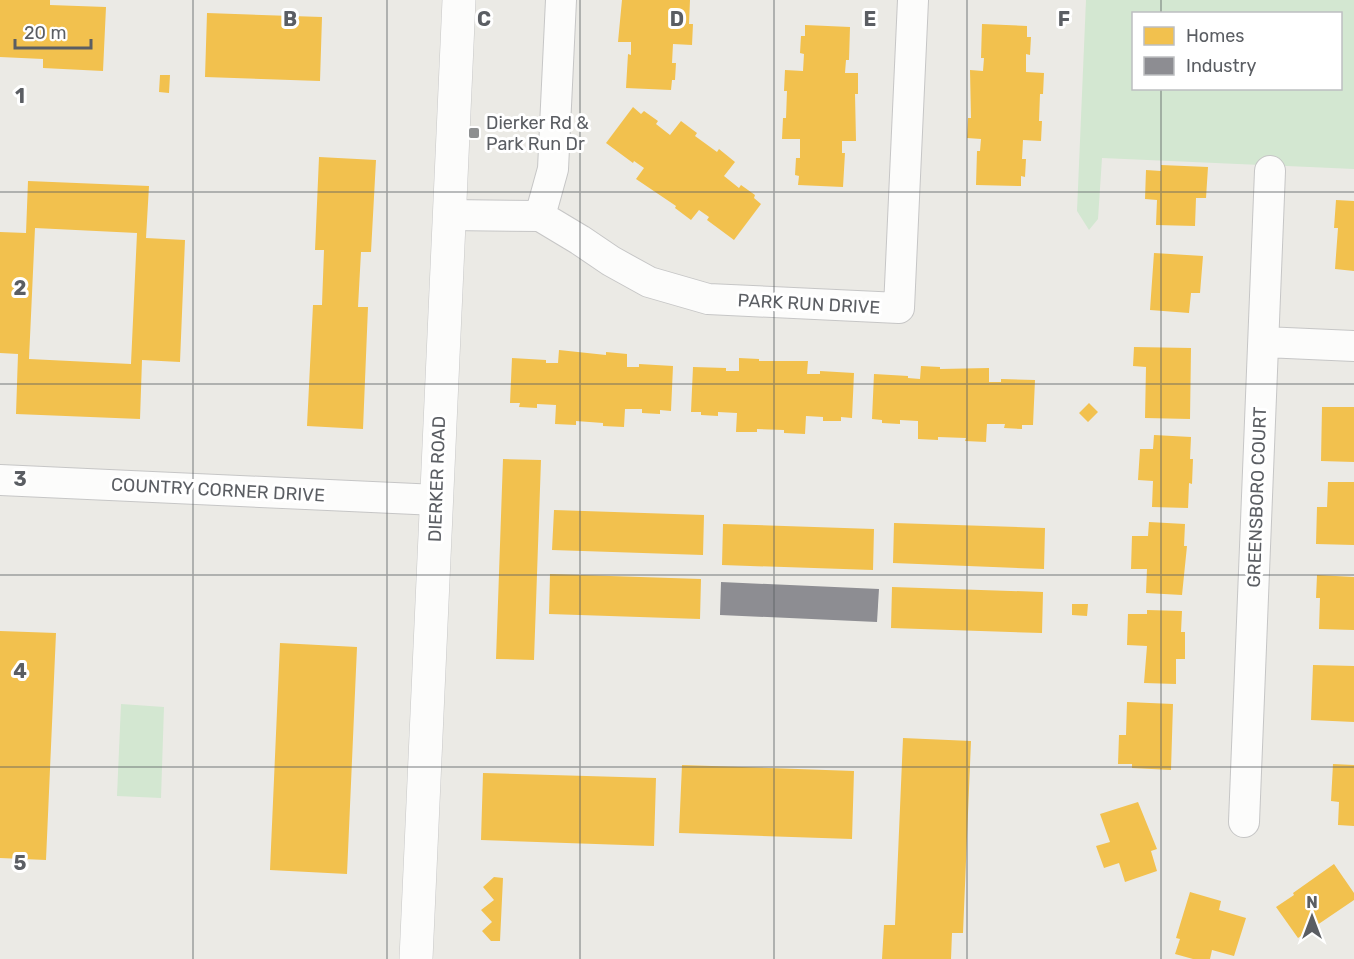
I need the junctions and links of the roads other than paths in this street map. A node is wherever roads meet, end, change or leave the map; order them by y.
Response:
1 (459, 0) edge
2 (561, 0) edge
3 (913, 0) edge
4 (1270, 171) dead end
5 (449, 215) junction
6 (540, 216) junction
7 (1265, 342) junction
8 (1354, 346) edge
9 (0, 480) edge
10 (437, 500) junction
11 (1244, 822) dead end
12 (416, 959) edge

1 - 5 street, DIERKER ROAD
2 - 6 street
3 - 6 street, PARK RUN DRIVE
4 - 7 street, GREENSBORO COURT
5 - 6 street
5 - 10 street, DIERKER ROAD
7 - 8 street
7 - 11 street, GREENSBORO COURT
9 - 10 street, COUNTRY CORNER DRIVE
10 - 12 street, DIERKER ROAD

